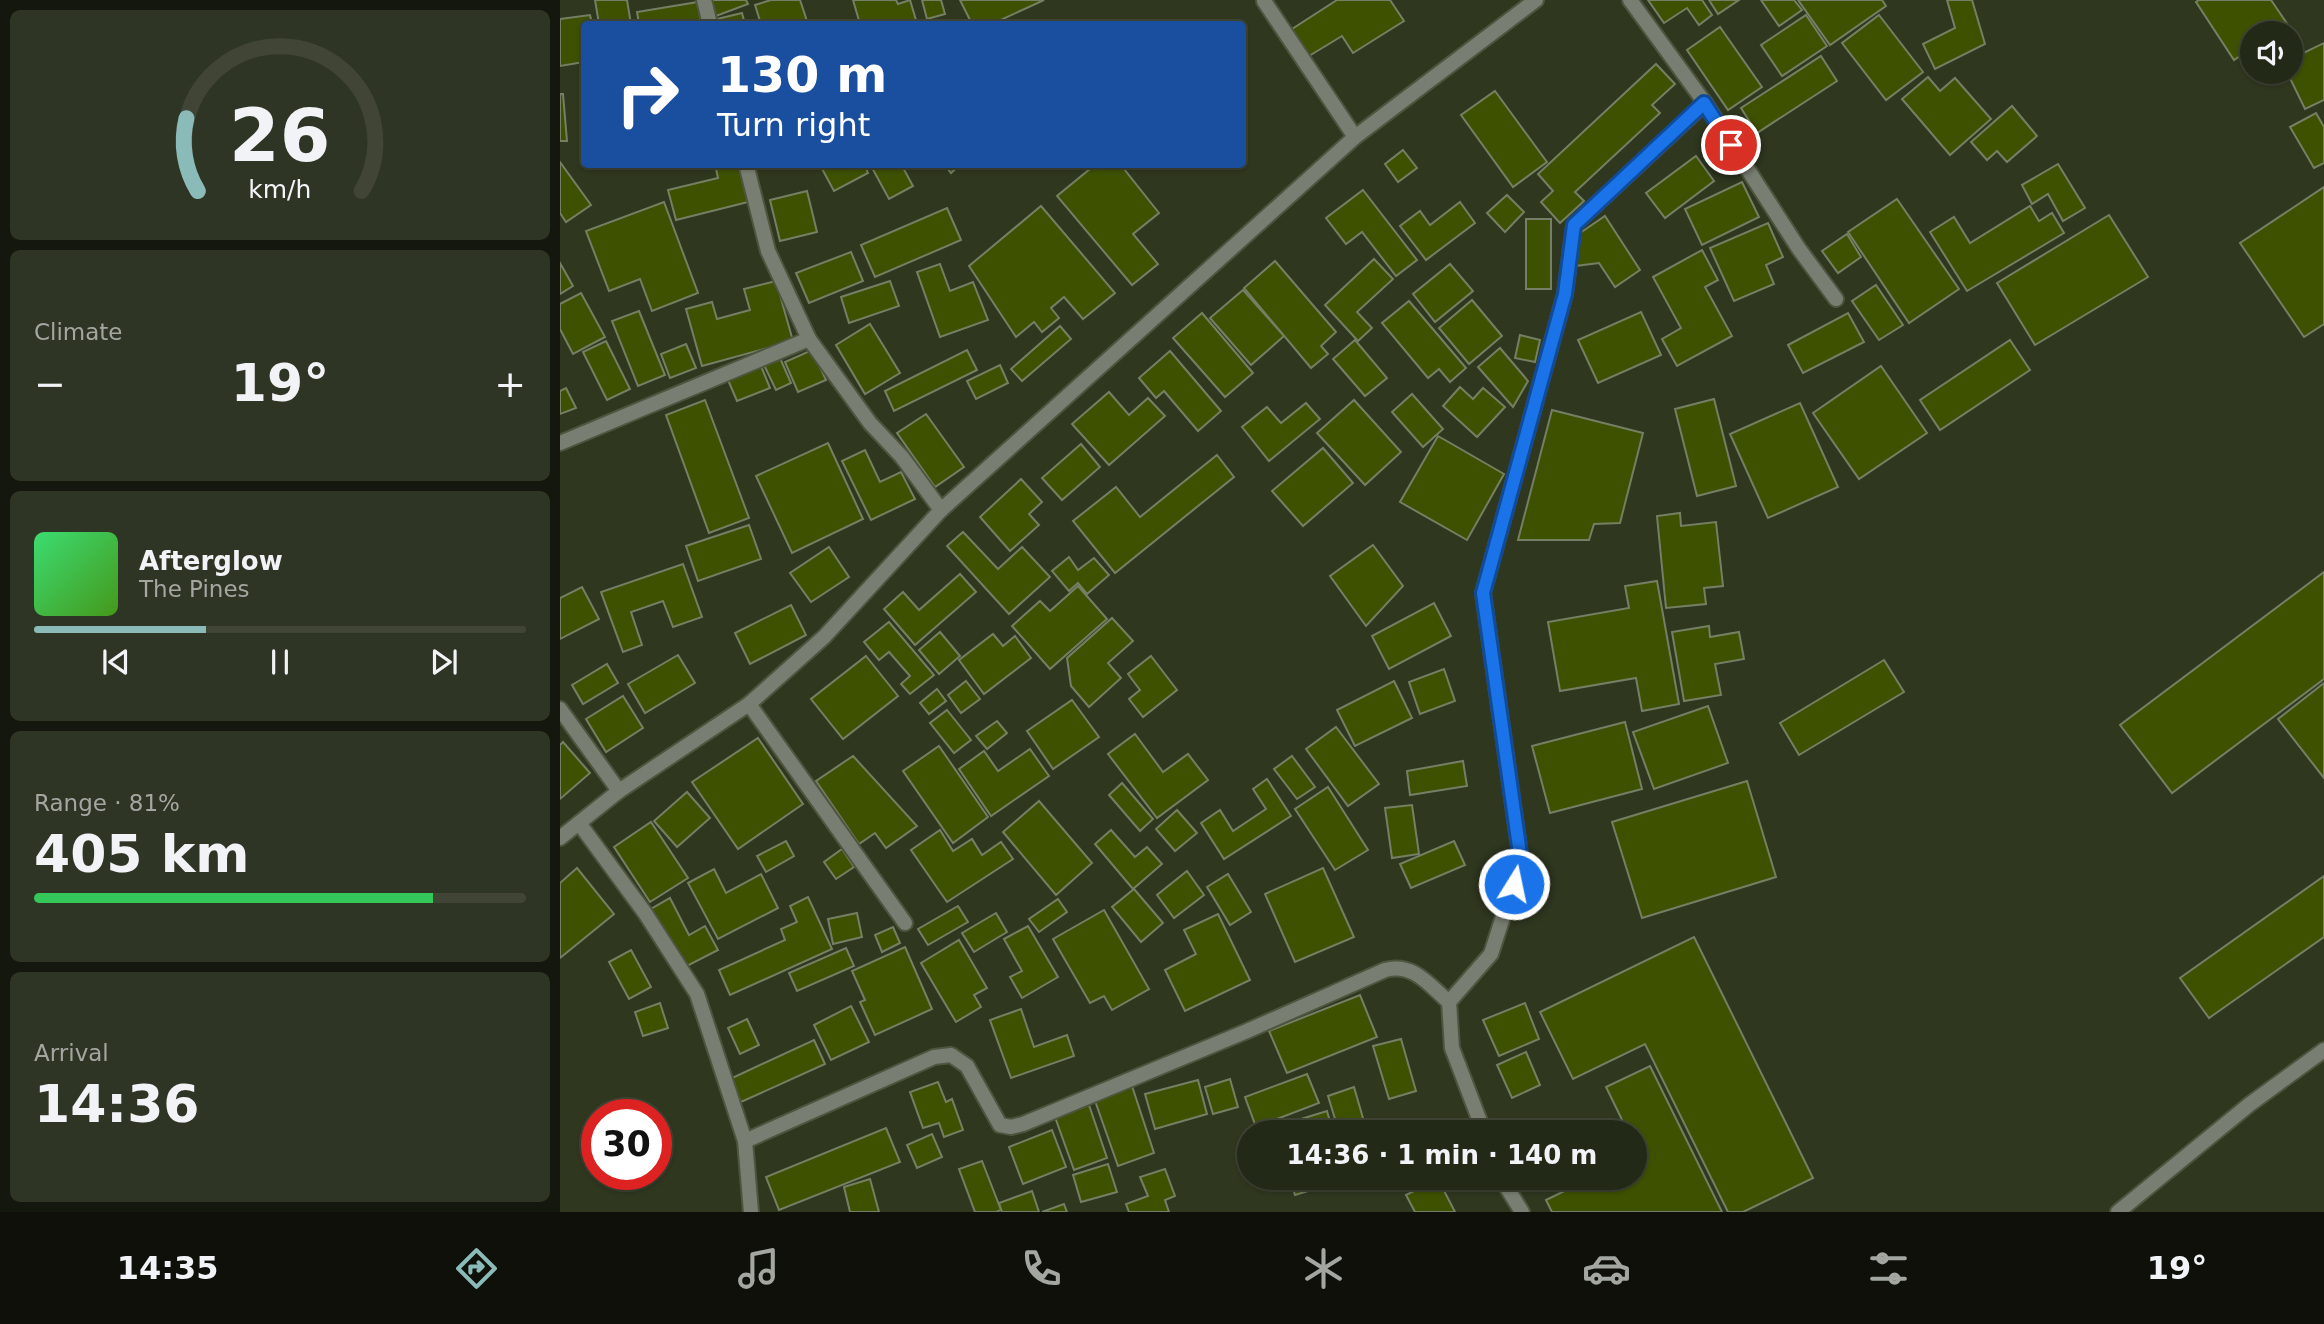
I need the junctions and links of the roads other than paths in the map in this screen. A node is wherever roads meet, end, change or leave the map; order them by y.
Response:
1 (704, 0) edge
2 (1536, 0) edge
3 (1630, 0) edge
4 (1264, 1) edge
5 (709, 21) edge
6 (1704, 103) junction
7 (1355, 137) junction
8 (747, 168) edge
9 (1836, 299) dead end
10 (809, 339) junction
11 (560, 443) edge
12 (941, 510) junction
13 (749, 704) junction
14 (560, 709) edge
15 (619, 791) junction
16 (579, 823) junction
17 (560, 838) edge
18 (905, 923) dead end
19 (1449, 1002) junction
20 (2324, 1050) edge
21 (1479, 1120) edge
22 (744, 1141) junction
23 (1508, 1190) edge
24 (751, 1212) edge
25 (1522, 1212) edge
26 (2118, 1212) edge

1 - 5 street
2 - 7 street
3 - 6 street
4 - 7 street
6 - 9 street
6 - 19 street
7 - 12 street
8 - 10 street
10 - 11 street
10 - 12 street
12 - 13 street
13 - 15 street
13 - 18 street
14 - 15 street
15 - 16 street
16 - 17 street
16 - 22 street
19 - 21 street
19 - 22 street
20 - 26 street
22 - 24 street
23 - 25 street

